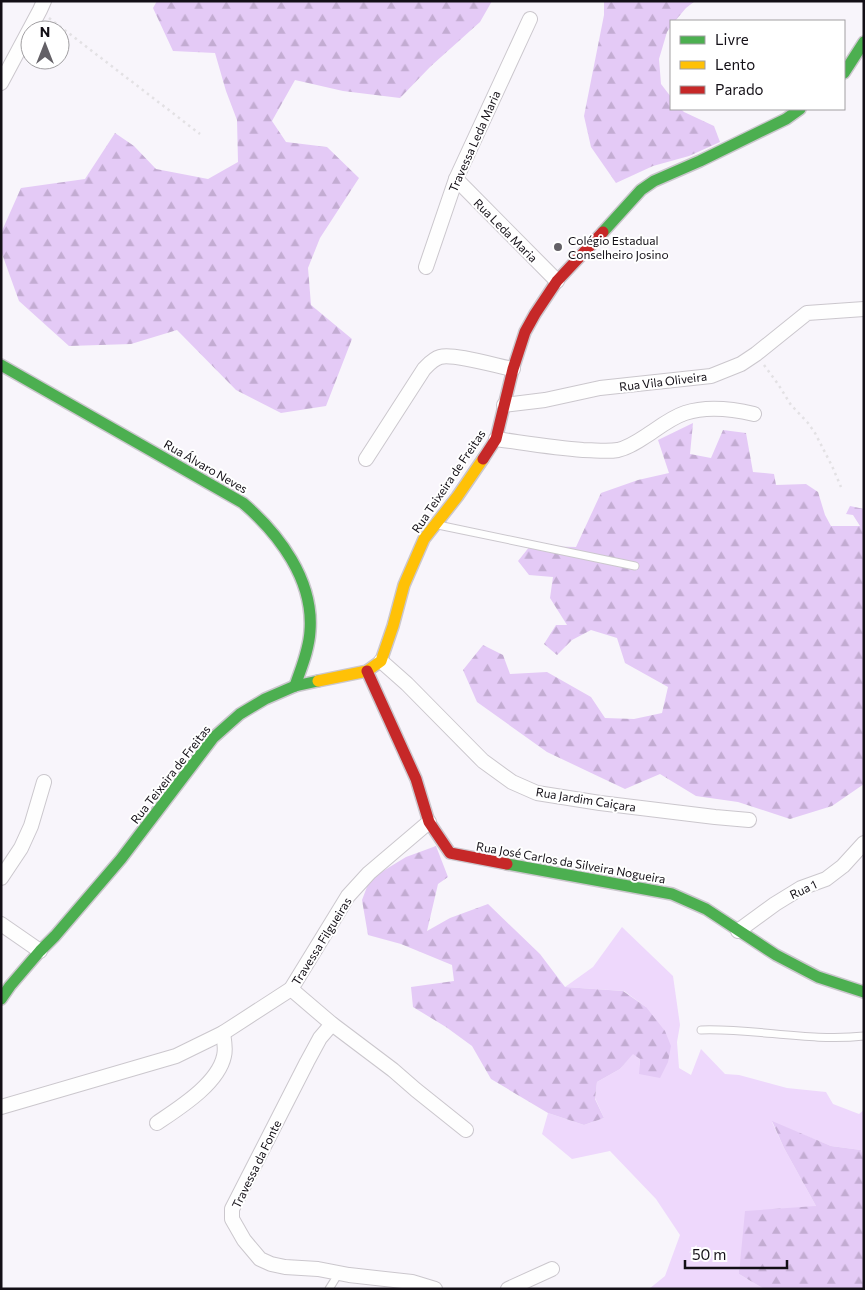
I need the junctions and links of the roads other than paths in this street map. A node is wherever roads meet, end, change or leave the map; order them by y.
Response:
1 (42, 6) edge
2 (530, 19) dead end
3 (864, 42) edge
4 (845, 72) edge
5 (1, 83) edge
6 (799, 110) edge
7 (456, 180) junction
8 (426, 267) dead end
9 (557, 281) junction
10 (864, 309) edge
11 (1, 365) edge
12 (513, 370) junction
13 (504, 405) junction
14 (754, 414) dead end
15 (496, 439) junction
16 (366, 459) dead end
17 (436, 524) junction
18 (635, 566) dead end
19 (381, 661) junction
20 (367, 671) junction
21 (295, 686) junction
22 (44, 782) dead end
23 (749, 820) dead end
24 (429, 822) junction
25 (864, 843) edge
26 (1, 878) edge
27 (1, 924) edge
28 (738, 931) junction
29 (40, 951) junction
30 (291, 989) junction
31 (864, 992) edge
32 (1, 999) edge
33 (332, 1024) junction
34 (701, 1030) dead end
35 (223, 1033) junction
36 (864, 1036) edge
37 (1, 1107) edge
38 (157, 1123) dead end
39 (466, 1130) dead end
40 (552, 1269) dead end
41 (339, 1273) junction
42 (329, 1289) edge
43 (435, 1289) edge
44 (508, 1289) edge

1 - 5 street
2 - 7 street, Travessa Leda Maria
3 - 4 street
6 - 9 street, Rua Teixeira de Freitas
7 - 8 street, Travessa Leda Maria
7 - 9 street, Rua Leda Maria
9 - 12 street, Rua Teixeira de Freitas
10 - 13 street, Rua Vila Oliveira
11 - 21 street, Rua Álvaro Neves
12 - 13 street, Rua Teixeira de Freitas
12 - 16 street
13 - 15 street, Rua Teixeira de Freitas
14 - 15 street
15 - 17 street, Rua Teixeira de Freitas
17 - 18 lane
17 - 19 street, Rua Teixeira de Freitas
19 - 20 street, Rua Teixeira de Freitas
19 - 23 street, Rua Jardim Caiçara
20 - 21 street, Rua Teixeira de Freitas
20 - 24 street, Rua José Carlos da Silveira Nogueira
21 - 29 street, Rua Teixeira de Freitas
22 - 26 street
24 - 28 street, Rua José Carlos da Silveira Nogueira
24 - 30 street, Travessa Filgueiras
25 - 28 street, Rua 1
27 - 29 street
28 - 31 street, Rua José Carlos da Silveira Nogueira
29 - 32 street, Rua Teixeira de Freitas
30 - 33 street
30 - 35 street, Travessa Filgueiras
33 - 39 street
33 - 41 street, Travessa da Fonte
34 - 36 lane
35 - 37 street, Travessa Filgueiras
35 - 38 street
40 - 44 street
41 - 42 lane
41 - 43 street, Travessa da Fonte

